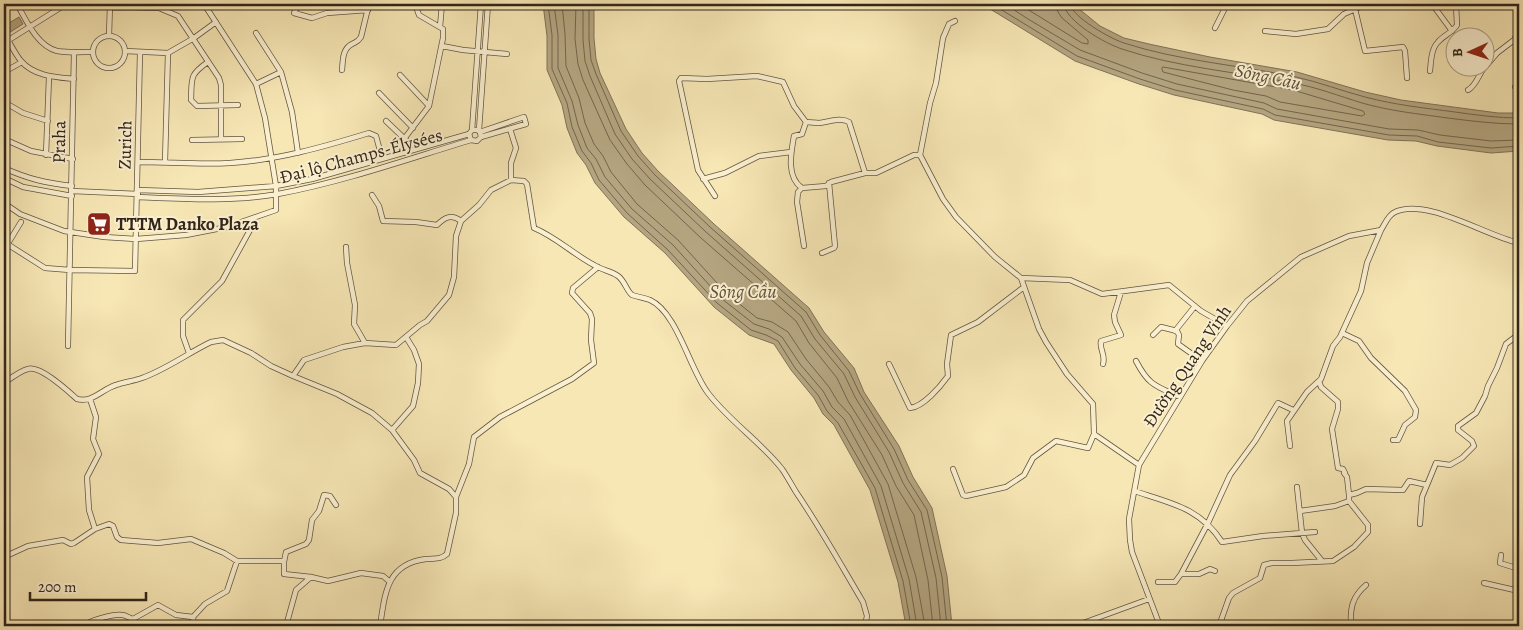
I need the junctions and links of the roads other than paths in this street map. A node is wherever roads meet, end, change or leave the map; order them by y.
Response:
1 (15, 4) edge
2 (204, 4) edge
3 (299, 4) edge
4 (369, 4) edge
5 (415, 4) edge
6 (442, 4) edge
7 (481, 4) edge
8 (488, 4) edge
9 (1227, 4) edge
10 (1367, 4) edge
11 (1428, 4) edge
12 (1456, 4) edge
13 (110, 5) edge
14 (1436, 6) edge
15 (1355, 9) junction
16 (4, 10) edge
17 (368, 10) junction
18 (955, 21) dead end
19 (216, 22) junction
20 (30, 27) junction
21 (440, 27) junction
22 (1215, 28) dead end
23 (1450, 28) edge
24 (1455, 28) edge
25 (1519, 30) edge
26 (1264, 31) dead end
27 (256, 33) dead end
28 (109, 36) junction
29 (1446, 36) edge
30 (194, 38) junction
31 (6, 41) edge
32 (442, 46) junction
33 (74, 52) junction
34 (93, 52) junction
35 (125, 52) junction
36 (140, 52) junction
37 (478, 52) junction
38 (484, 52) junction
39 (168, 53) junction
40 (507, 54) dead end
41 (1496, 54) edge
42 (22, 62) junction
43 (208, 62) junction
44 (342, 70) dead end
45 (1430, 71) dead end
46 (4, 72) edge
47 (280, 72) junction
48 (400, 75) dead end
49 (49, 77) junction
50 (1407, 78) dead end
51 (1477, 78) edge
52 (74, 79) junction
53 (256, 84) junction
54 (1468, 90) dead end
55 (379, 93) dead end
56 (4, 102) edge
57 (238, 105) dead end
58 (221, 106) junction
59 (428, 106) junction
60 (386, 120) dead end
61 (48, 121) junction
62 (806, 122) junction
63 (413, 128) junction
64 (510, 129) junction
65 (471, 132) junction
66 (480, 133) junction
67 (4, 139) edge
68 (242, 139) dead end
69 (192, 140) dead end
70 (221, 140) junction
71 (471, 140) junction
72 (792, 152) junction
73 (298, 153) junction
74 (920, 154) junction
75 (46, 155) junction
76 (270, 158) junction
77 (382, 158) junction
78 (73, 159) junction
79 (138, 162) junction
80 (166, 162) junction
81 (4, 168) edge
82 (865, 174) junction
83 (4, 178) edge
84 (703, 179) junction
85 (511, 180) junction
86 (829, 183) junction
87 (276, 186) junction
88 (802, 188) junction
89 (72, 191) junction
90 (138, 193) junction
91 (276, 194) junction
92 (372, 195) dead end
93 (715, 196) dead end
94 (4, 204) edge
95 (21, 222) dead end
96 (461, 222) junction
97 (251, 224) dead end
98 (1381, 230) junction
99 (72, 233) junction
100 (136, 239) junction
101 (5, 243) edge
102 (1519, 243) edge
103 (804, 246) dead end
104 (346, 247) dead end
105 (4, 250) edge
106 (822, 253) dead end
107 (598, 267) junction
108 (70, 270) junction
109 (1021, 278) junction
110 (1024, 287) junction
111 (1121, 292) junction
112 (1195, 306) junction
113 (1227, 326) junction
114 (1175, 331) junction
115 (1342, 333) junction
116 (1519, 334) edge
117 (1153, 335) dead end
118 (406, 337) junction
119 (365, 343) junction
120 (68, 346) dead end
121 (190, 353) junction
122 (1136, 361) dead end
123 (1202, 361) junction
124 (889, 364) dead end
125 (1103, 364) dead end
126 (293, 376) junction
127 (4, 382) edge
128 (1320, 382) junction
129 (1180, 397) junction
130 (90, 399) junction
131 (1293, 410) junction
132 (392, 430) junction
133 (1094, 434) junction
134 (1393, 440) dead end
135 (1290, 446) dead end
136 (1139, 465) junction
137 (953, 469) dead end
138 (1427, 485) junction
139 (1297, 486) dead end
140 (1134, 491) junction
141 (1349, 495) junction
142 (456, 497) junction
143 (1349, 501) junction
144 (336, 505) dead end
145 (1300, 511) junction
146 (1208, 523) junction
147 (1420, 524) dead end
148 (95, 529) junction
149 (1315, 532) dead end
150 (1302, 533) junction
151 (1501, 554) dead end
152 (4, 557) edge
153 (237, 561) junction
154 (284, 561) junction
155 (1322, 561) junction
156 (1519, 569) edge
157 (1215, 572) dead end
158 (1181, 574) junction
159 (311, 577) junction
160 (390, 582) junction
161 (1158, 582) dead end
162 (1484, 583) dead end
163 (1366, 585) dead end
164 (1519, 591) edge
165 (1149, 599) junction
166 (193, 617) junction
167 (1519, 617) edge
168 (84, 626) edge
169 (194, 626) edge
170 (286, 626) edge
171 (380, 626) edge
172 (865, 626) edge
173 (1075, 626) edge
174 (1160, 626) edge
175 (1219, 626) edge
176 (1351, 626) edge
177 (1518, 626) edge

1 - 16 street
1 - 20 street
2 - 19 street
3 - 17 street
4 - 17 street
5 - 21 street
6 - 21 street
7 - 37 street, Đại lộ Champs-Élysées
8 - 38 street
9 - 22 street
10 - 15 street
11 - 14 street
12 - 24 street
13 - 20 street
13 - 28 street
13 - 30 street
14 - 23 street
15 - 26 street
15 - 50 street
17 - 44 street
18 - 74 street
19 - 30 street
19 - 53 street
20 - 31 street
20 - 33 street
21 - 32 street
25 - 41 street
27 - 47 street
28 - 34 street
28 - 35 street
29 - 45 street
30 - 39 street
30 - 43 street
31 - 42 street
32 - 37 street
32 - 59 street
33 - 34 street
33 - 52 street, Praha
34 - 35 street
35 - 36 street
36 - 39 street
36 - 79 street, Zurich
37 - 38 street
37 - 65 street, Đại lộ Champs-Élysées
38 - 40 street
38 - 66 street
39 - 80 street
42 - 46 street
42 - 49 street
43 - 58 street
43 - 58 street
47 - 53 street
47 - 73 street
48 - 59 street
49 - 52 street
49 - 61 street
51 - 54 street
52 - 78 street, Praha
53 - 76 street
55 - 63 street
56 - 61 street
57 - 58 street
58 - 70 street
59 - 63 street
60 - 63 street
61 - 75 street
62 - 72 street
62 - 82 street
62 - 84 street
64 - 66 street, Đại lộ Champs-Élysées
64 - 66 street, Đại lộ Champs-Élysées
64 - 85 street
65 - 66 street, Đại lộ Champs-Élysées
65 - 71 street, Đại lộ Champs-Élysées
65 - 77 street, Đại lộ Champs-Élysées
66 - 71 street, Đại lộ Champs-Élysées
67 - 75 street
68 - 70 street
69 - 70 street
71 - 91 street, Đại lộ Champs-Élysées
72 - 84 street
72 - 88 street
73 - 76 street
73 - 77 street
74 - 82 street
74 - 109 street
75 - 78 street
76 - 80 street
76 - 87 street
77 - 87 street, Đại lộ Champs-Élysées
78 - 89 street, Praha
79 - 80 street
79 - 90 street, Zurich
81 - 89 street, Đại lộ Champs-Élysées
82 - 86 street
83 - 89 street, Đại lộ Champs-Élysées
84 - 93 street
85 - 96 street
85 - 107 street
86 - 88 street
86 - 106 street
87 - 90 street, Đại lộ Champs-Élysées
87 - 91 street
88 - 103 street
89 - 90 street, Đại lộ Champs-Élysées
89 - 99 street, Praha
90 - 91 street, Đại lộ Champs-Élysées
90 - 100 street, Zurich
91 - 100 street
92 - 96 street
94 - 99 street
95 - 101 street
96 - 118 street
97 - 121 street
98 - 102 street
98 - 113 street, Đường Quang Vinh
98 - 115 street
99 - 100 street
99 - 108 street, Praha
100 - 108 street, Zurich
101 - 105 street
101 - 108 street
104 - 119 street
107 - 142 street
107 - 172 street
108 - 120 street, Praha
109 - 110 street
109 - 111 street
110 - 124 street
110 - 133 street
111 - 112 street
111 - 125 street
112 - 113 street
112 - 114 street
113 - 123 street, Đường Quang Vinh
114 - 117 street
114 - 123 street
115 - 128 street
115 - 134 street
116 - 138 street
118 - 119 street
118 - 132 street
119 - 126 street
121 - 126 street
121 - 130 street
122 - 129 street
123 - 129 street, Đường Quang Vinh
126 - 132 street
127 - 130 street
128 - 131 street
128 - 141 street
129 - 136 street, Đường Quang Vinh
130 - 148 street
131 - 135 street
131 - 146 street
132 - 142 street
133 - 136 street
133 - 137 street
136 - 140 street, Đường Quang Vinh
138 - 141 street
138 - 147 street
139 - 145 street
140 - 146 street
140 - 165 street, Đường Quang Vinh
141 - 143 street
142 - 160 street
143 - 145 street
143 - 155 street
144 - 154 street
145 - 150 street
146 - 150 street
146 - 158 street
148 - 152 street
148 - 153 street
149 - 150 street
150 - 155 street
151 - 156 street
153 - 154 street
153 - 166 street
154 - 159 street
155 - 175 street
157 - 158 street
158 - 161 street
159 - 160 street
159 - 170 street
160 - 171 street
162 - 164 street
163 - 176 street
165 - 173 street
165 - 174 street, Đường Quang Vinh
166 - 168 street
166 - 169 street
167 - 177 street

